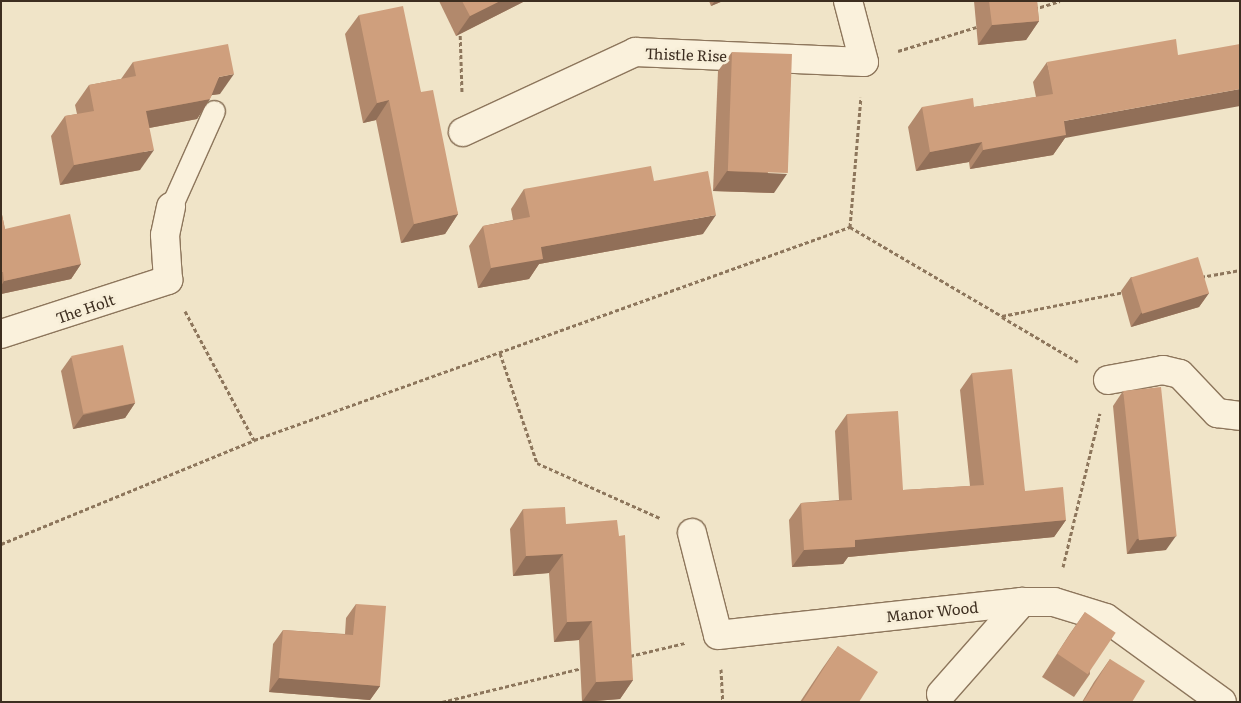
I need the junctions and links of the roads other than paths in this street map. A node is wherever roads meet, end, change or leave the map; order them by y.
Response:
1 (848, 1) edge
2 (214, 111) edge
3 (463, 132) road end
4 (171, 207) joint
5 (1, 334) edge
6 (1108, 380) road end
7 (1240, 416) edge
8 (692, 533) road end
9 (1022, 602) junction
10 (941, 694) dead end
11 (1222, 702) edge

1 - 3 street, Thistle Rise
2 - 4 lane
4 - 5 street, The Holt
6 - 7 street
8 - 9 street, Manor Wood
9 - 10 street
9 - 11 street, Manor Wood

